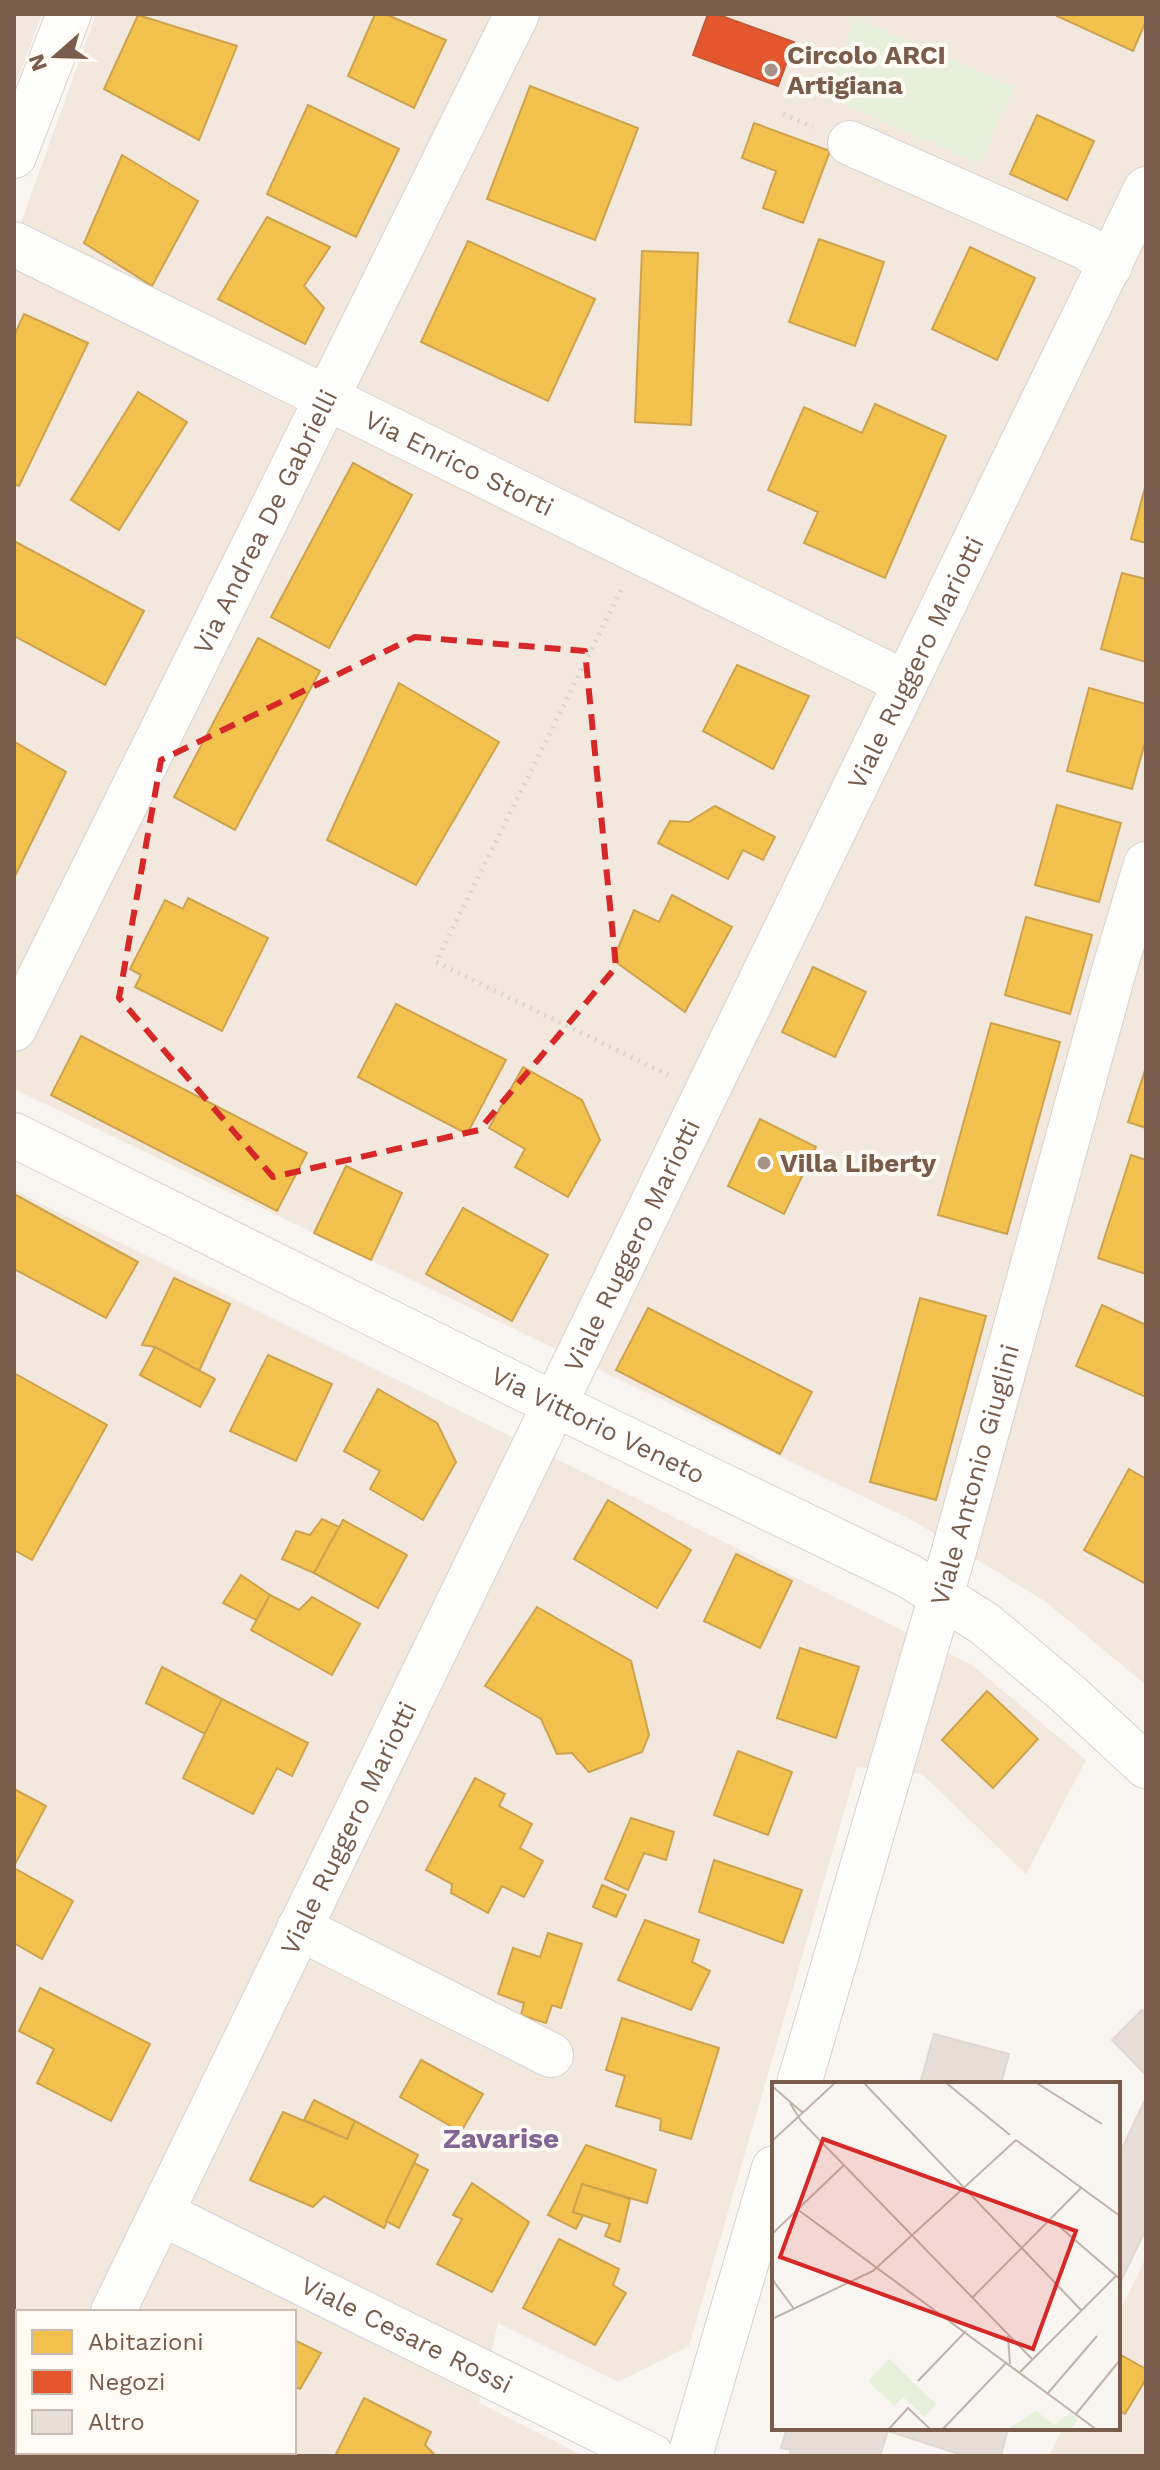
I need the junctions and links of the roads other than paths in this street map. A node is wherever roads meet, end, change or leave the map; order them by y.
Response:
1 (69, 14) edge
2 (517, 14) edge
3 (850, 143) dead end
4 (14, 156) edge
5 (1146, 189) edge
6 (14, 244) edge
7 (1128, 258) edge
8 (327, 398) junction
9 (904, 682) junction
10 (1146, 864) edge
11 (14, 1029) edge
12 (14, 1135) edge
13 (554, 1404) junction
14 (942, 1596) junction
15 (1146, 1766) edge
16 (299, 1928) junction
17 (551, 2055) dead end
18 (800, 2082) edge
19 (772, 2175) edge
20 (161, 2213) junction
21 (114, 2310) edge
22 (652, 2456) edge
23 (690, 2456) edge

1 - 4 street
2 - 8 street, Via Andrea De Gabrielli
3 - 7 street
5 - 7 street, Viale Ruggero Mariotti
6 - 8 street, Via Enrico Storti
7 - 9 street, Viale Ruggero Mariotti
8 - 9 street, Via Enrico Storti
8 - 11 street, Via Andrea De Gabrielli
9 - 13 street, Viale Ruggero Mariotti
10 - 14 street, Viale Antonio Giuglini
12 - 13 street, Via Vittorio Veneto
13 - 14 street, Via Vittorio Veneto
13 - 16 street, Viale Ruggero Mariotti
14 - 15 street, Via Vittorio Veneto
14 - 18 street, Viale Antonio Giuglini
16 - 17 street
16 - 20 street, Viale Ruggero Mariotti
19 - 23 street
20 - 21 street, Viale Ruggero Mariotti
20 - 22 street, Viale Cesare Rossi

